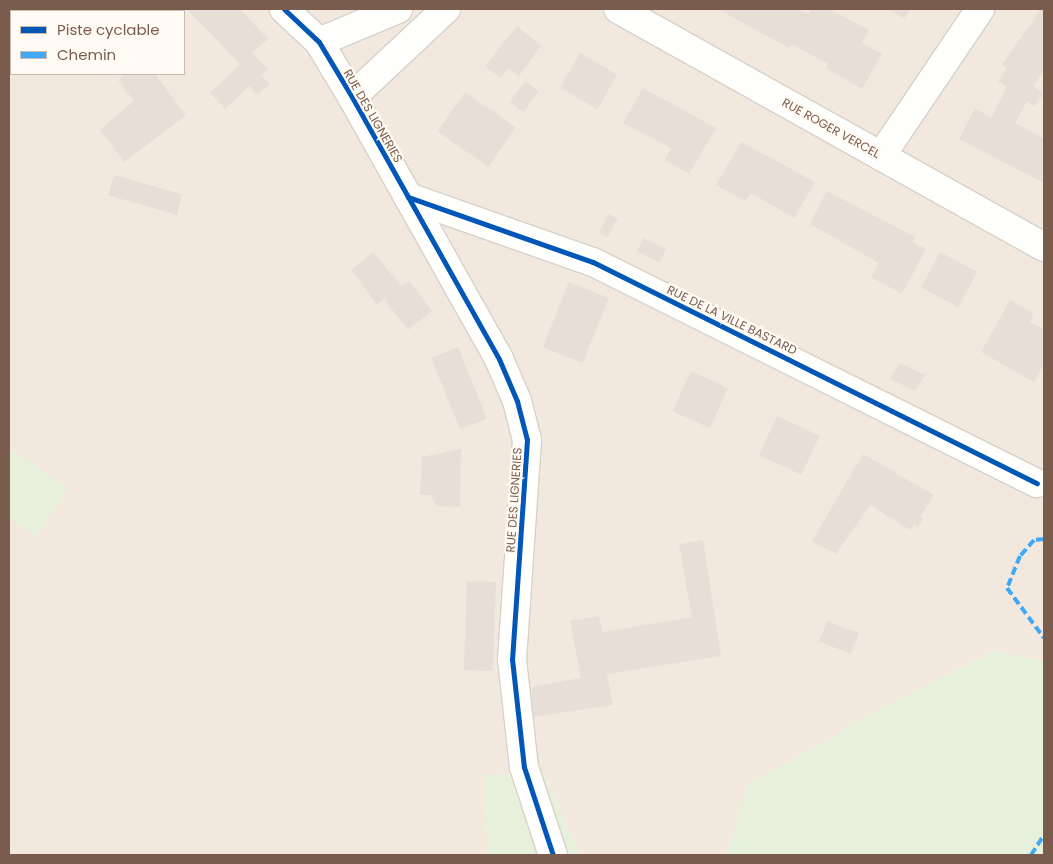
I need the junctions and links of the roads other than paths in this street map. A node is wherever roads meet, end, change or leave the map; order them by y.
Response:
1 (284, 9) edge
2 (398, 9) edge
3 (446, 9) edge
4 (618, 9) edge
5 (980, 9) edge
6 (319, 42) junction
7 (352, 97) junction
8 (881, 156) junction
9 (408, 197) junction
10 (1044, 247) edge
11 (1037, 483) dead end
12 (553, 855) edge

1 - 6 street, RUE DES LIGNERIES
2 - 6 street
3 - 7 street, RUE DES LIGNERIES
4 - 8 street, RUE ROGER VERCEL
5 - 8 street
6 - 7 street, RUE DES LIGNERIES
7 - 9 street, RUE DES LIGNERIES
8 - 10 street, RUE ROGER VERCEL
9 - 11 street, RUE DE LA VILLE BASTARD
9 - 12 street, RUE DES LIGNERIES

